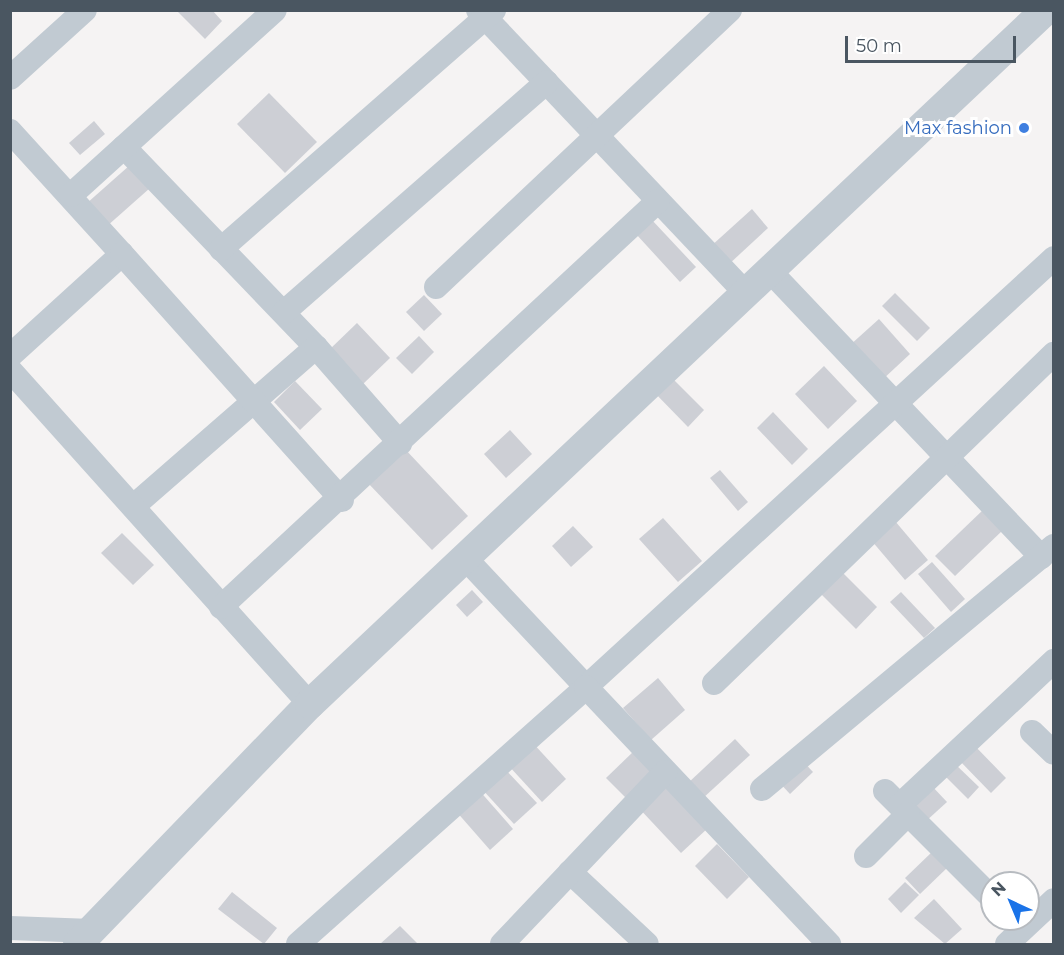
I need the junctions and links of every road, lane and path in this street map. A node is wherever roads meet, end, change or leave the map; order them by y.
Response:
1 (85, 10) edge
2 (275, 10) edge
3 (730, 10) edge
4 (1046, 10) edge
5 (486, 13) edge
6 (10, 78) edge
7 (547, 82) junction
8 (10, 131) edge
9 (597, 135) junction
10 (124, 147) junction
11 (71, 195) junction
12 (658, 201) junction
13 (221, 249) junction
14 (122, 255) junction
15 (1053, 258) edge
16 (768, 269) junction
17 (436, 287) dead end
18 (744, 291) junction
19 (284, 312) junction
20 (316, 347) junction
21 (1053, 354) edge
22 (10, 356) edge
23 (10, 370) edge
24 (255, 400) junction
25 (896, 400) junction
26 (400, 443) junction
27 (949, 457) junction
28 (342, 500) junction
29 (134, 506) junction
30 (1047, 552) edge
31 (466, 559) junction
32 (221, 607) junction
33 (1053, 661) edge
34 (714, 682) dead end
35 (586, 687) junction
36 (310, 704) junction
37 (1032, 732) dead end
38 (1053, 753) edge
39 (665, 771) junction
40 (762, 789) dead end
41 (898, 803) junction
42 (866, 856) dead end
43 (570, 872) junction
44 (980, 886) edge
45 (1053, 900) edge
46 (1040, 910) edge
47 (10, 928) edge
48 (85, 938) edge
49 (298, 945) edge
50 (502, 945) edge
51 (647, 945) edge
52 (829, 945) edge

1 - 6 street
2 - 10 street
3 - 9 street
4 - 16 street
5 - 7 street
5 - 13 street
7 - 9 street
7 - 19 street
8 - 11 street
9 - 12 street
9 - 17 street
10 - 11 street
10 - 13 street
11 - 14 street
12 - 18 street
12 - 26 street
13 - 19 street
14 - 22 street
14 - 24 street
15 - 25 street
16 - 18 street
16 - 25 street
18 - 31 street
19 - 20 street
20 - 24 street
20 - 26 street
21 - 27 street
23 - 29 street
24 - 28 street
24 - 29 street
25 - 27 street
25 - 35 street
26 - 28 street
27 - 30 street
27 - 34 street
28 - 32 street
29 - 32 street
30 - 40 street
31 - 35 street
31 - 36 street
32 - 36 street
33 - 41 street
35 - 39 street
35 - 49 street
36 - 48 street
37 - 38 street
39 - 43 street
39 - 52 street
41 - 42 street
41 - 44 street
43 - 50 street
43 - 51 street
45 - 46 street
47 - 48 street

